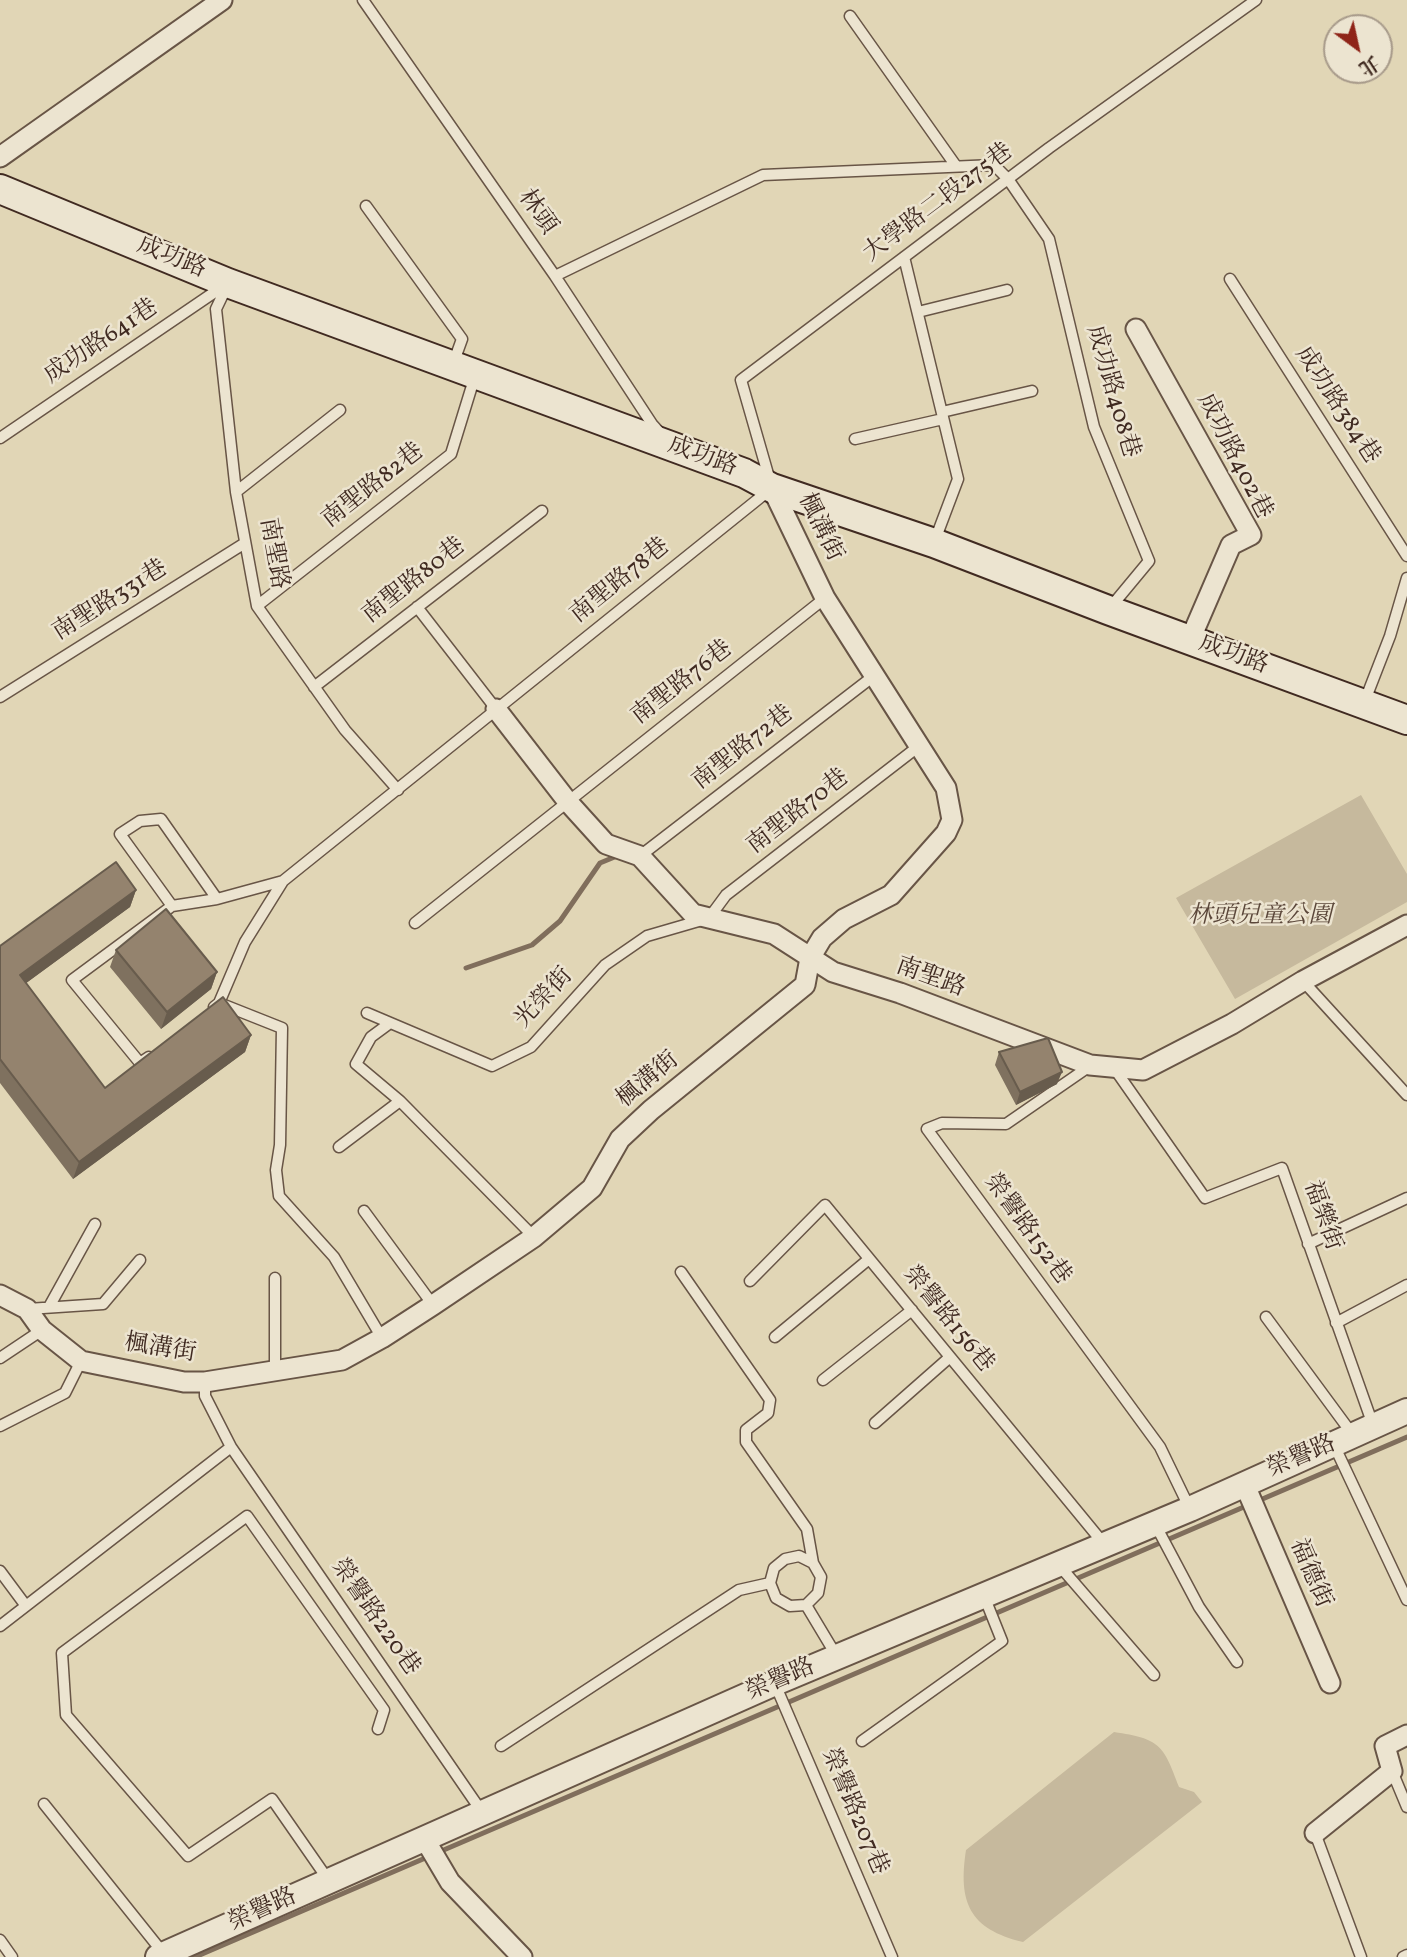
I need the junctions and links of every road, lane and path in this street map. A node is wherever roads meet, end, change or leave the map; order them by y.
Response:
1 (222, 0) edge
2 (363, 0) edge
3 (1256, 0) edge
4 (850, 16) dead end
5 (0, 157) edge
6 (956, 166) junction
7 (1008, 179) junction
8 (0, 189) edge
9 (366, 206) dead end
10 (904, 257) junction
11 (555, 276) junction
12 (1230, 279) dead end
13 (228, 283) junction
14 (1007, 290) dead end
15 (918, 312) junction
16 (1136, 330) dead end
17 (465, 368) junction
18 (1032, 391) dead end
19 (340, 410) dead end
20 (943, 415) junction
21 (0, 438) edge
22 (855, 439) dead end
23 (676, 449) junction
24 (772, 488) junction
25 (236, 492) junction
26 (542, 511) dead end
27 (245, 543) junction
28 (934, 543) junction
29 (1407, 555) edge
30 (1407, 578) edge
31 (825, 598) junction
32 (257, 606) junction
33 (417, 607) junction
34 (1108, 610) junction
35 (1190, 640) junction
36 (874, 675) junction
37 (314, 687) junction
38 (0, 696) edge
39 (1364, 703) junction
40 (496, 709) junction
41 (1407, 720) edge
42 (919, 746) junction
43 (398, 790) junction
44 (568, 802) junction
45 (640, 856) junction
46 (283, 881) junction
47 (217, 899) junction
48 (172, 906) junction
49 (709, 918) junction
50 (415, 923) dead end
51 (1407, 925) edge
52 (810, 958) junction
53 (1303, 981) junction
54 (219, 1003) junction
55 (209, 1011) edge
56 (367, 1013) dead end
57 (390, 1023) junction
58 (160, 1048) edge
59 (1090, 1065) junction
60 (1114, 1067) junction
61 (1407, 1095) edge
62 (400, 1101) junction
63 (339, 1147) dead end
64 (1407, 1198) edge
65 (363, 1211) dead end
66 (95, 1224) dead end
67 (534, 1237) junction
68 (1308, 1244) junction
69 (869, 1258) junction
70 (140, 1260) dead end
71 (681, 1272) dead end
72 (275, 1278) dead end
73 (750, 1281) dead end
74 (1407, 1285) edge
75 (0, 1295) edge
76 (433, 1306) junction
77 (49, 1307) junction
78 (27, 1309) junction
79 (912, 1310) junction
80 (1266, 1317) dead end
81 (1336, 1323) junction
82 (43, 1330) junction
83 (775, 1337) dead end
84 (382, 1338) junction
85 (950, 1357) junction
86 (0, 1358) edge
87 (81, 1361) junction
88 (275, 1369) junction
89 (823, 1380) dead end
90 (205, 1382) junction
91 (1407, 1411) edge
92 (875, 1423) dead end
93 (0, 1426) edge
94 (1353, 1435) junction
95 (230, 1447) junction
96 (1244, 1483) junction
97 (1190, 1509) junction
98 (1155, 1523) junction
99 (1104, 1544) junction
100 (813, 1563) junction
101 (1057, 1564) junction
102 (0, 1571) edge
103 (770, 1583) junction
104 (984, 1595) junction
105 (1407, 1600) edge
106 (806, 1605) junction
107 (26, 1606) junction
108 (0, 1626) edge
109 (837, 1657) junction
110 (1237, 1662) dead end
111 (1154, 1675) dead end
112 (775, 1683) junction
113 (1329, 1684) dead end
114 (378, 1728) dead end
115 (1407, 1735) edge
116 (862, 1741) dead end
117 (501, 1746) dead end
118 (1392, 1770) junction
119 (44, 1804) dead end
120 (1407, 1807) edge
121 (482, 1812) junction
122 (1315, 1833) joint
123 (424, 1838) junction
124 (329, 1882) junction
125 (0, 1940) edge
126 (161, 1956) edge
127 (12, 1957) edge
128 (522, 1957) edge
129 (892, 1957) edge
130 (1361, 1957) edge

1 - 5 street
2 - 11 lane, 林頭
3 - 7 lane, 大學路二段275巷
4 - 6 lane
6 - 7 lane
6 - 11 lane
7 - 10 lane, 大學路二段275巷
7 - 34 lane, 成功路408巷
8 - 13 main road, 成功路
9 - 17 lane, 南聖路82巷
10 - 15 lane
10 - 24 lane, 大學路二段275巷
11 - 23 lane, 林頭
12 - 29 lane, 成功路384巷
13 - 17 main road, 成功路
13 - 21 lane, 成功路641巷
13 - 25 lane, 南聖路
14 - 15 lane
15 - 20 lane
16 - 35 street, 成功路402巷
17 - 23 main road, 成功路
17 - 32 lane, 南聖路82巷
18 - 20 lane
19 - 25 lane
20 - 22 lane
20 - 28 lane
23 - 24 main road, 成功路
24 - 28 main road, 成功路
24 - 31 street, 楓溝街
24 - 40 lane, 南聖路78巷
25 - 27 lane, 南聖路
26 - 33 lane, 南聖路80巷
27 - 32 lane, 南聖路
27 - 38 lane, 南聖路331巷
28 - 34 main road, 成功路
30 - 39 lane
31 - 36 street, 楓溝街
31 - 44 lane, 南聖路76巷
32 - 37 lane, 南聖路
33 - 37 lane, 南聖路80巷
33 - 40 lane
34 - 35 main road, 成功路
35 - 39 main road, 成功路
36 - 42 street, 楓溝街
36 - 45 lane, 南聖路72巷
37 - 43 lane, 南聖路
39 - 41 main road, 成功路
40 - 43 lane, 南聖路78巷
40 - 44 street, 南聖路
42 - 49 lane, 南聖路70巷
42 - 52 street, 楓溝街
43 - 46 lane, 南聖路78巷
44 - 45 street, 南聖路
44 - 50 lane, 南聖路76巷
45 - 49 street, 南聖路
46 - 47 lane
46 - 54 lane
47 - 48 lane
47 - 48 lane
48 - 58 lane
49 - 52 street, 南聖路
49 - 57 lane, 光榮街
51 - 53 street, 南聖路
52 - 59 street, 南聖路
52 - 67 street, 楓溝街
53 - 60 street, 南聖路
53 - 61 lane
54 - 55 lane
54 - 84 lane
56 - 57 lane, 光榮街
57 - 62 lane
59 - 60 street, 南聖路
59 - 97 lane, 榮譽路152巷
60 - 68 lane, 福樂街
62 - 63 lane
62 - 67 lane
64 - 68 lane
65 - 76 lane
66 - 77 lane
67 - 76 street, 楓溝街
68 - 81 lane, 福樂街
69 - 73 lane, 榮譽路156巷
69 - 79 lane, 榮譽路156巷
69 - 83 lane
70 - 77 lane
71 - 100 lane
72 - 88 lane
74 - 81 lane
75 - 78 street, 楓溝街
76 - 84 street, 楓溝街
77 - 78 lane
78 - 82 street, 楓溝街
79 - 85 lane, 榮譽路156巷
79 - 89 lane
80 - 94 lane
81 - 94 lane, 福樂街
82 - 86 lane
82 - 87 street, 楓溝街
84 - 88 street, 楓溝街
85 - 92 lane
85 - 99 lane, 榮譽路156巷
87 - 90 street, 楓溝街
87 - 93 lane
88 - 90 street, 楓溝街
90 - 95 lane, 榮譽路220巷
91 - 94 street, 榮譽路
94 - 96 street, 榮譽路
94 - 105 lane
95 - 107 lane
95 - 121 lane, 榮譽路220巷
96 - 97 street, 榮譽路
96 - 113 street, 福德街
97 - 98 street, 榮譽路
98 - 99 street, 榮譽路
98 - 110 lane
99 - 101 street, 榮譽路
100 - 103 lane
100 - 106 lane
101 - 104 street, 榮譽路
101 - 111 lane
102 - 107 lane
103 - 106 lane
103 - 117 lane
104 - 109 street, 榮譽路
104 - 116 lane
106 - 109 lane
107 - 108 lane
109 - 112 street, 榮譽路
112 - 121 street, 榮譽路
112 - 129 lane, 榮譽路207巷
114 - 124 lane
115 - 118 street
118 - 120 lane
118 - 122 street
119 - 126 lane
121 - 123 street, 榮譽路
122 - 130 lane
123 - 124 street, 榮譽路
123 - 128 street
124 - 126 street, 榮譽路
125 - 127 lane

